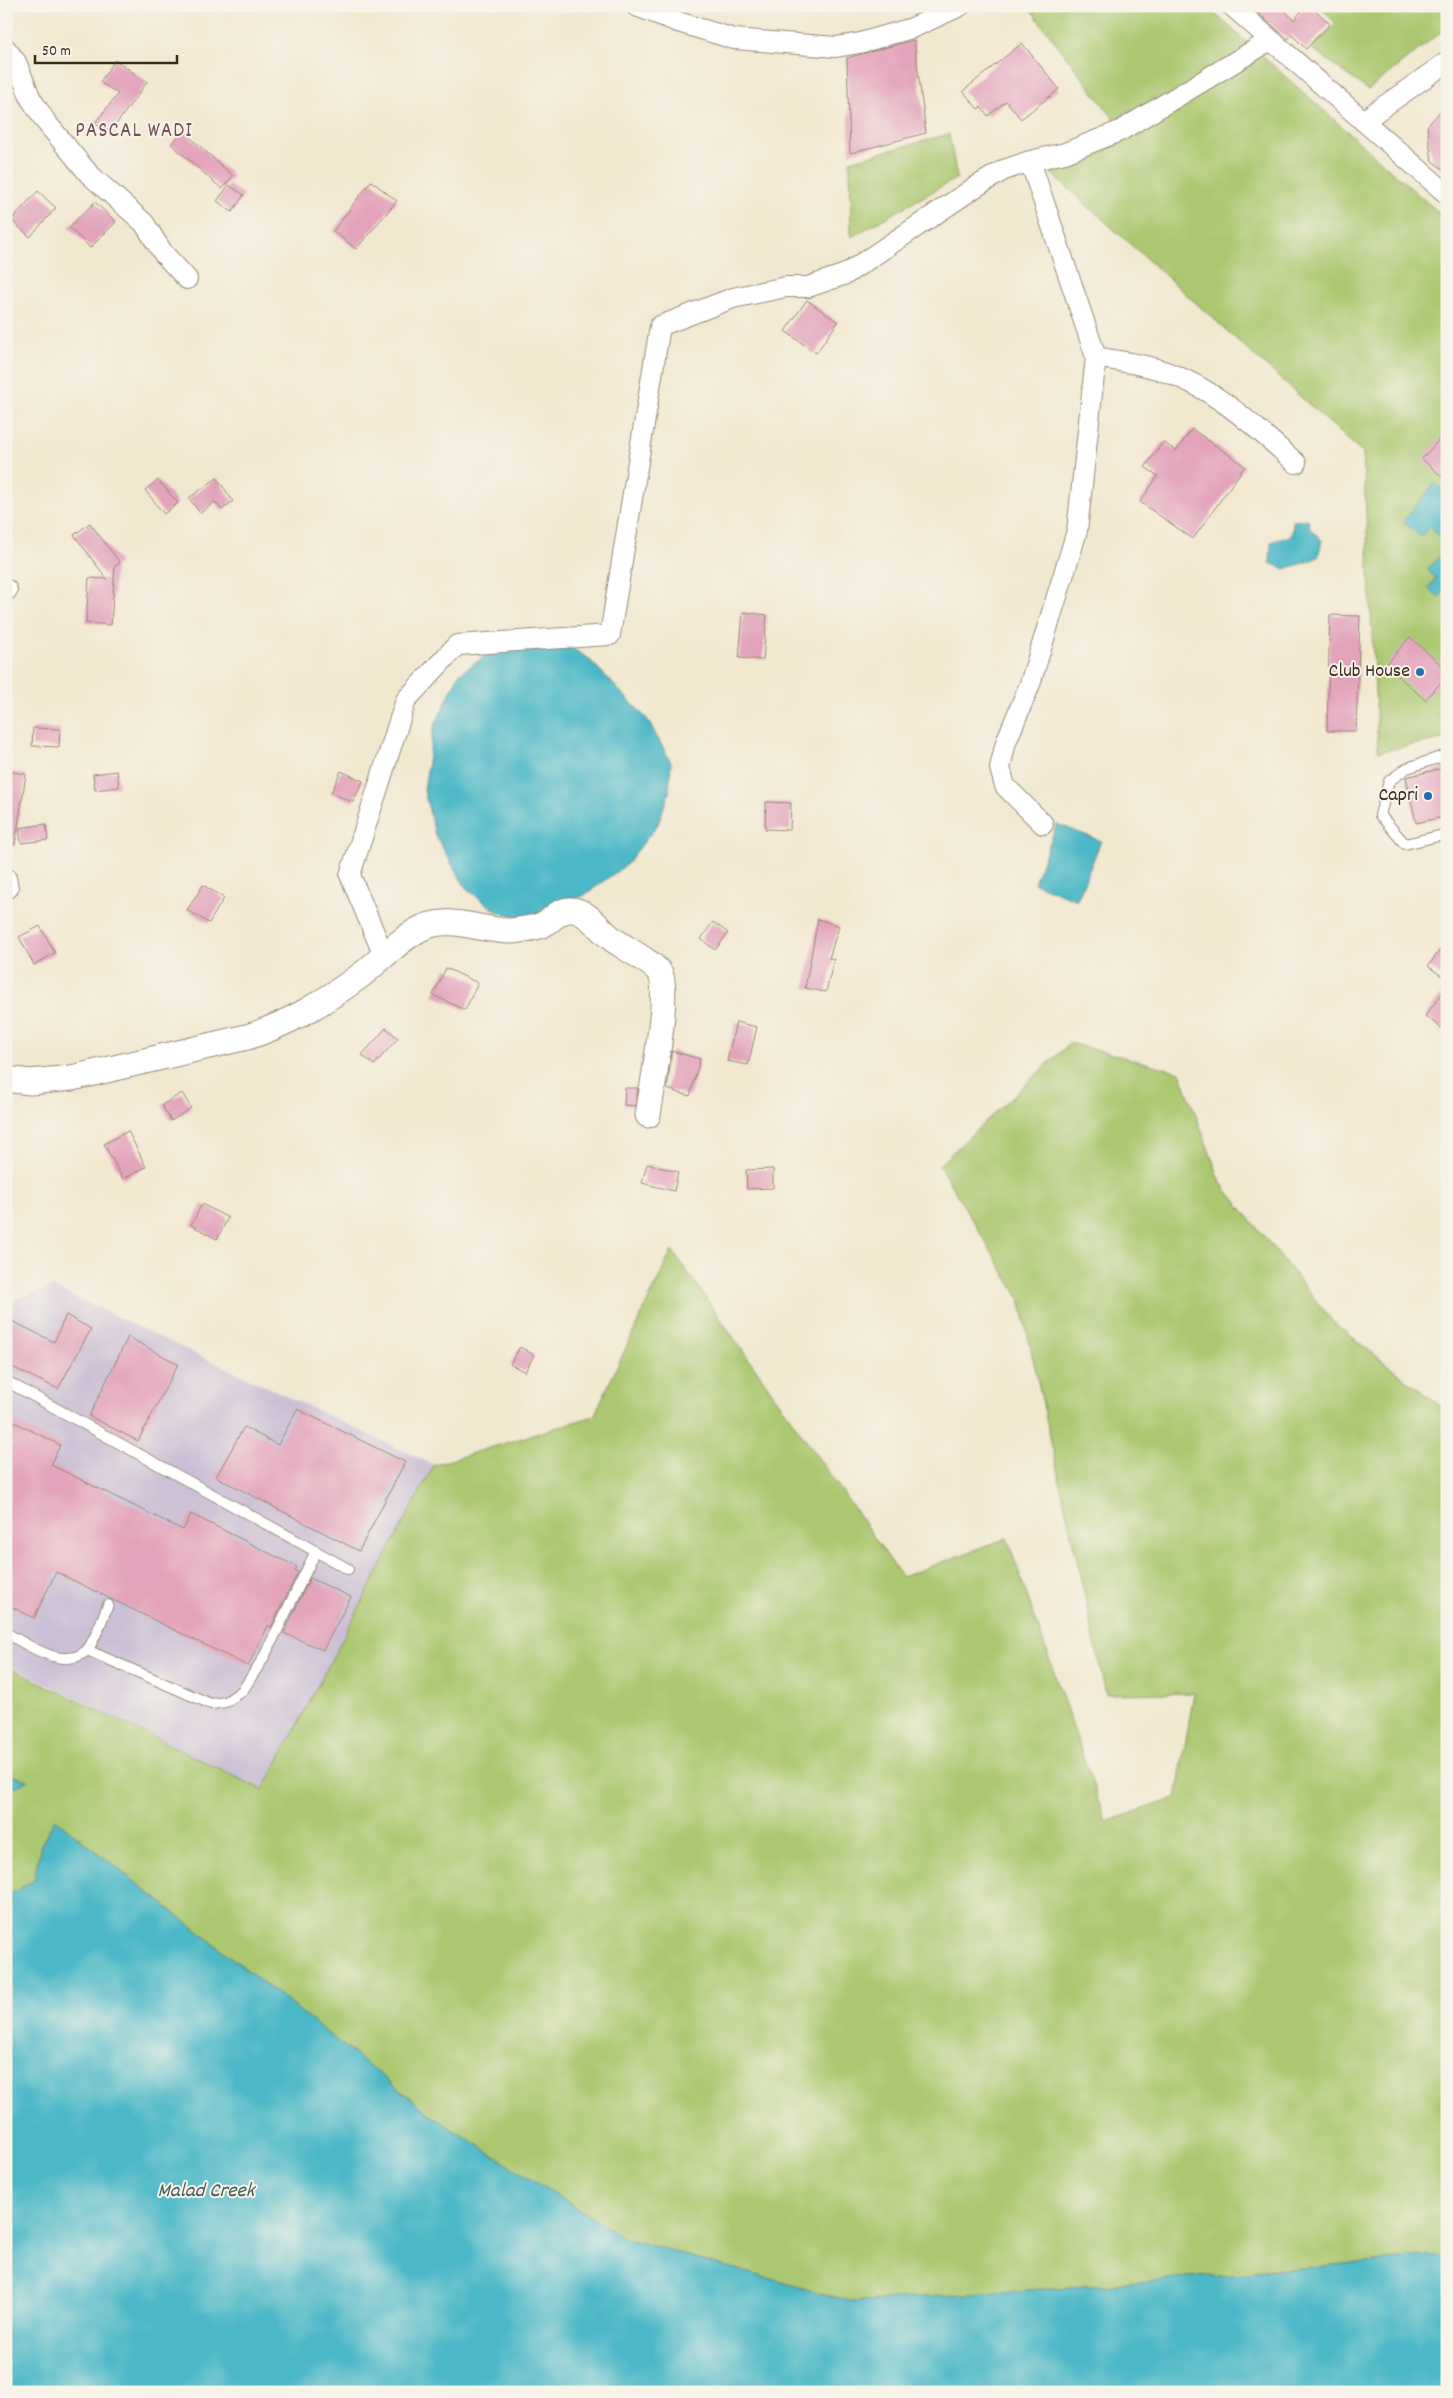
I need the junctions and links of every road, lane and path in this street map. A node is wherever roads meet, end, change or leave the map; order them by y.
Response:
1 (636, 6) edge
2 (960, 6) edge
3 (1234, 7) edge
4 (1271, 40) junction
5 (6, 49) edge
6 (1447, 62) edge
7 (1363, 121) junction
8 (1030, 161) junction
9 (1447, 194) edge
10 (187, 279) dead end
11 (1096, 357) junction
12 (1296, 463) dead end
13 (1447, 756) edge
14 (1043, 824) dead end
15 (1447, 834) edge
16 (384, 956) junction
17 (6, 1079) edge
18 (648, 1115) dead end
19 (6, 1381) edge
20 (316, 1552) junction
21 (348, 1569) dead end
22 (108, 1605) dead end
23 (6, 1632) edge
24 (87, 1650) junction

1 - 2 street
3 - 4 street
4 - 7 street
4 - 8 street
5 - 10 street
6 - 7 street
7 - 9 street
8 - 11 street
8 - 16 street
11 - 12 street
11 - 14 street
13 - 15 lane
16 - 17 street
16 - 18 street
19 - 20 lane
20 - 21 lane
20 - 24 lane
22 - 24 lane
23 - 24 lane

